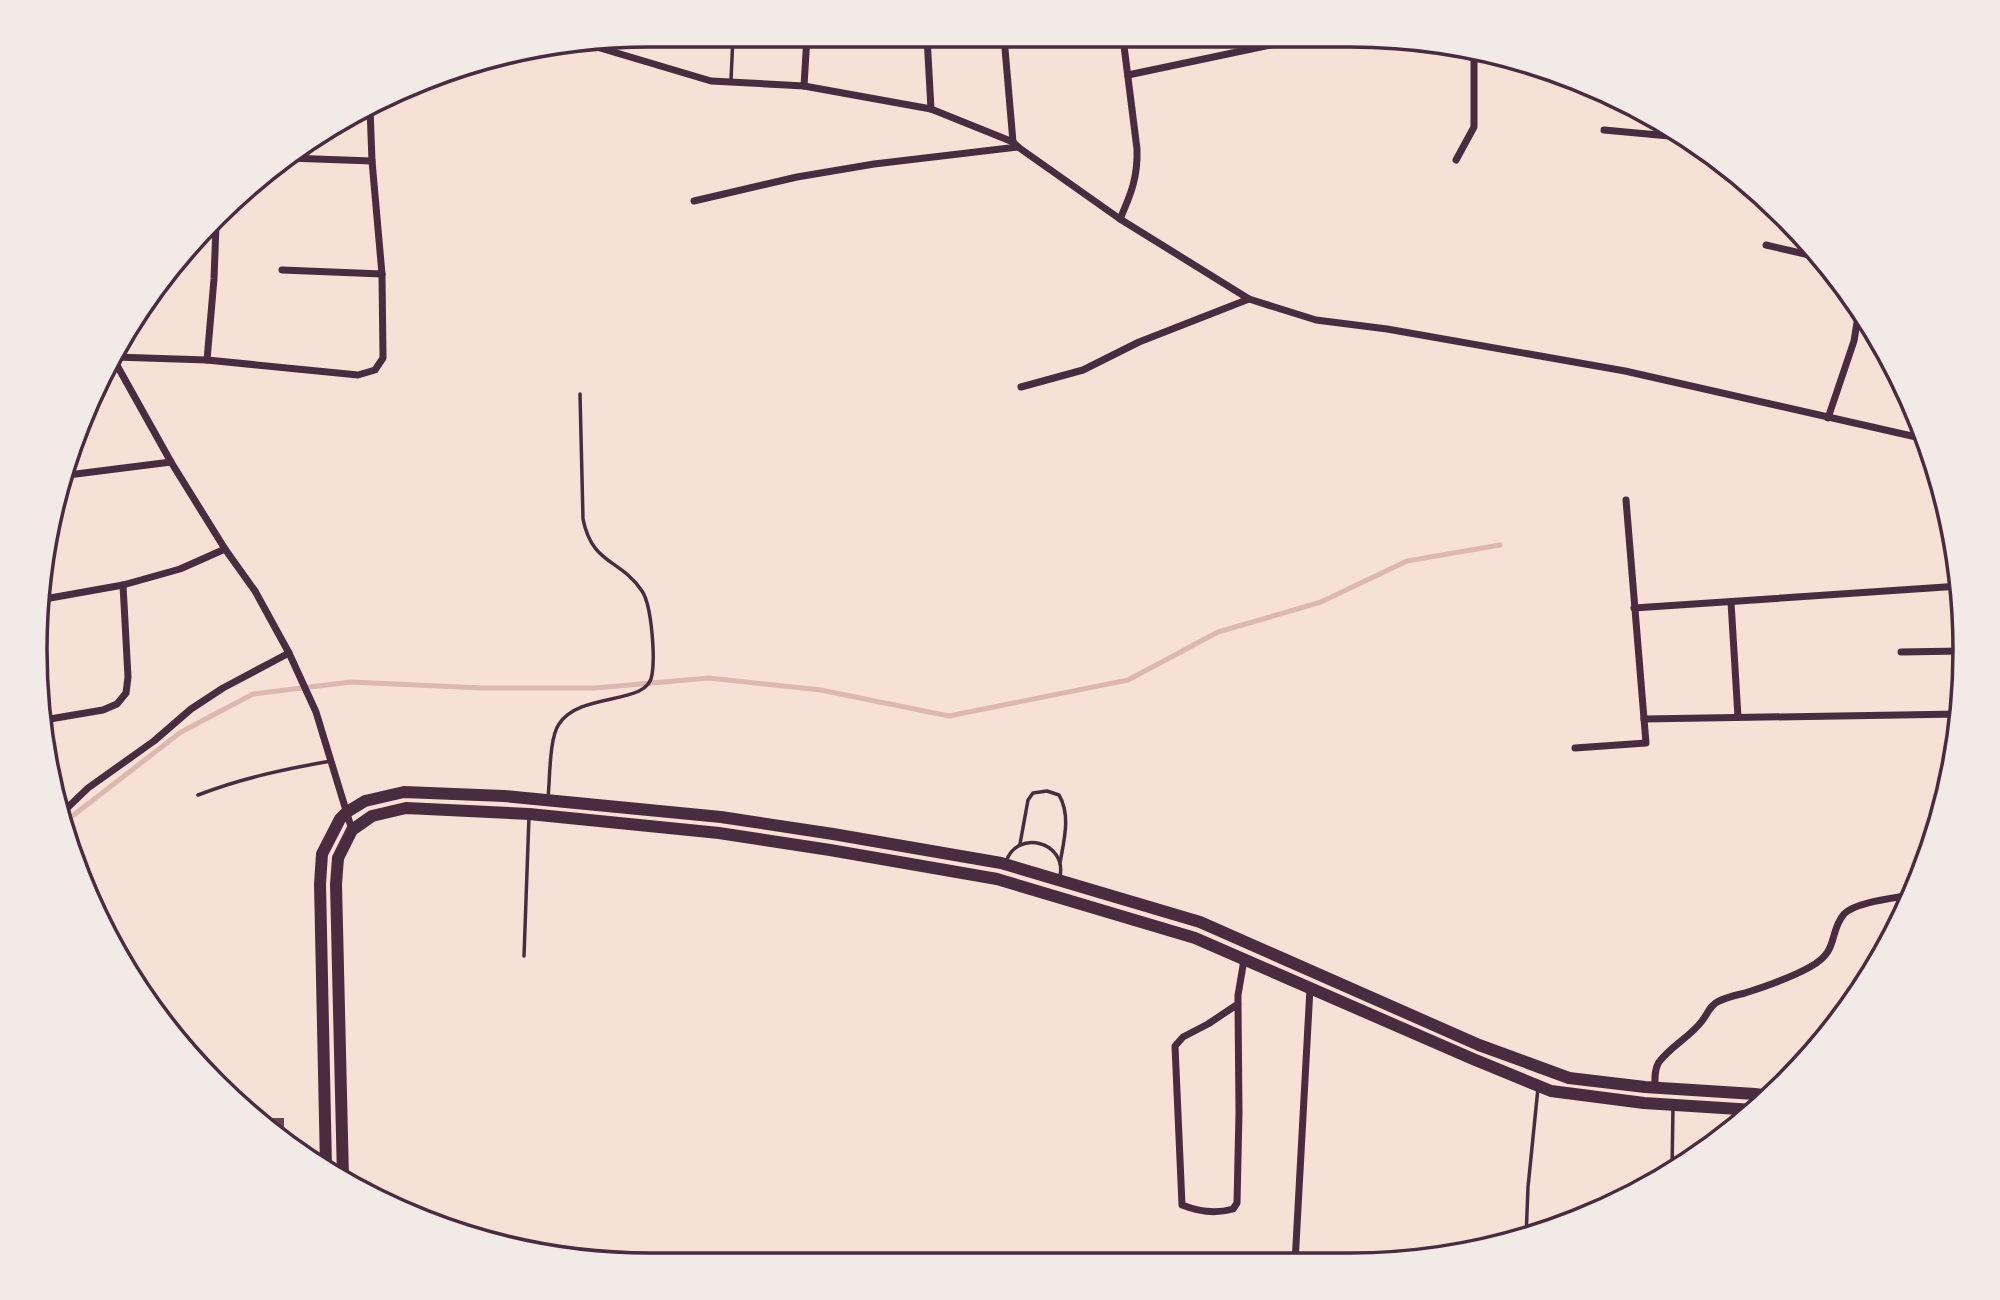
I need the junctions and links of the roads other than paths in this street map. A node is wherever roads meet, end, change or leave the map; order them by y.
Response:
1 (732, 47) edge
2 (806, 47) edge
3 (928, 47) edge
4 (1005, 47) edge
5 (1124, 47) edge
6 (1261, 47) edge
7 (606, 49) edge
8 (1474, 60) edge
9 (1128, 75) junction
10 (730, 82) junction
11 (804, 86) junction
12 (931, 109) junction
13 (370, 116) edge
14 (1604, 130) dead end
15 (1663, 135) edge
16 (1015, 144) junction
17 (302, 158) edge
18 (1456, 160) dead end
19 (372, 161) junction
20 (694, 201) dead end
21 (1120, 219) junction
22 (216, 233) edge
23 (1766, 245) dead end
24 (1804, 254) edge
25 (282, 270) dead end
26 (382, 274) junction
27 (1249, 299) junction
28 (1857, 324) edge
29 (122, 359) edge
30 (207, 360) junction
31 (118, 367) edge
32 (1021, 387) dead end
33 (580, 394) dead end
34 (1828, 418) junction
35 (1914, 437) edge
36 (171, 462) junction
37 (74, 475) edge
38 (1626, 500) dead end
39 (225, 548) junction
40 (122, 585) junction
41 (1949, 587) edge
42 (50, 598) edge
43 (1731, 602) junction
44 (1634, 608) junction
45 (1953, 651) edge
46 (1901, 652) dead end
47 (289, 653) junction
48 (1949, 715) edge
49 (1738, 716) junction
50 (51, 719) edge
51 (1644, 719) junction
52 (1575, 748) dead end
53 (331, 761) junction
54 (198, 795) dead end
55 (548, 800) junction
56 (68, 806) edge
57 (347, 812) junction
58 (529, 814) junction
59 (352, 830) junction
60 (1020, 844) junction
61 (1060, 863) junction
62 (1005, 864) junction
63 (1058, 880) junction
64 (1900, 897) edge
65 (524, 956) dead end
66 (1244, 960) junction
67 (1310, 988) junction
68 (1238, 1004) junction
69 (1538, 1086) junction
70 (1655, 1088) junction
71 (1756, 1094) edge
72 (1673, 1105) junction
73 (1740, 1109) edge
74 (326, 1158) edge
75 (1672, 1159) edge
76 (342, 1168) edge
77 (1526, 1226) edge
78 (1296, 1253) edge

1 - 10 lane
2 - 11 street
3 - 12 street
4 - 16 street
5 - 9 street
6 - 9 street
7 - 10 street
8 - 18 street
9 - 21 street
10 - 11 street
11 - 12 street
12 - 16 street
13 - 19 street
14 - 15 street
16 - 20 street
16 - 21 street
17 - 19 street
19 - 26 street
21 - 27 street
22 - 30 street
23 - 24 street
25 - 26 street
26 - 30 street
27 - 32 street
27 - 34 street
28 - 34 street
29 - 30 street
31 - 36 street
33 - 55 lane
34 - 35 street
36 - 37 street
36 - 39 street
38 - 44 street
39 - 40 street
39 - 47 street
40 - 42 street
40 - 50 street
41 - 43 street
43 - 44 street
43 - 49 street
44 - 51 street
45 - 46 street
47 - 53 street
47 - 56 street
48 - 49 street
49 - 51 street
51 - 52 street
53 - 54 lane
53 - 57 street
55 - 57 main road
55 - 62 main road
57 - 59 street
57 - 74 main road
58 - 59 main road
58 - 65 lane
58 - 66 main road
59 - 76 main road
60 - 61 lane
60 - 61 lane
60 - 62 lane
61 - 63 lane
62 - 63 main road
63 - 70 main road
64 - 70 street
66 - 67 main road
66 - 68 street
67 - 69 main road
67 - 78 street
68 - 68 street
69 - 72 main road
69 - 77 lane
70 - 71 main road
72 - 73 main road
72 - 75 lane

